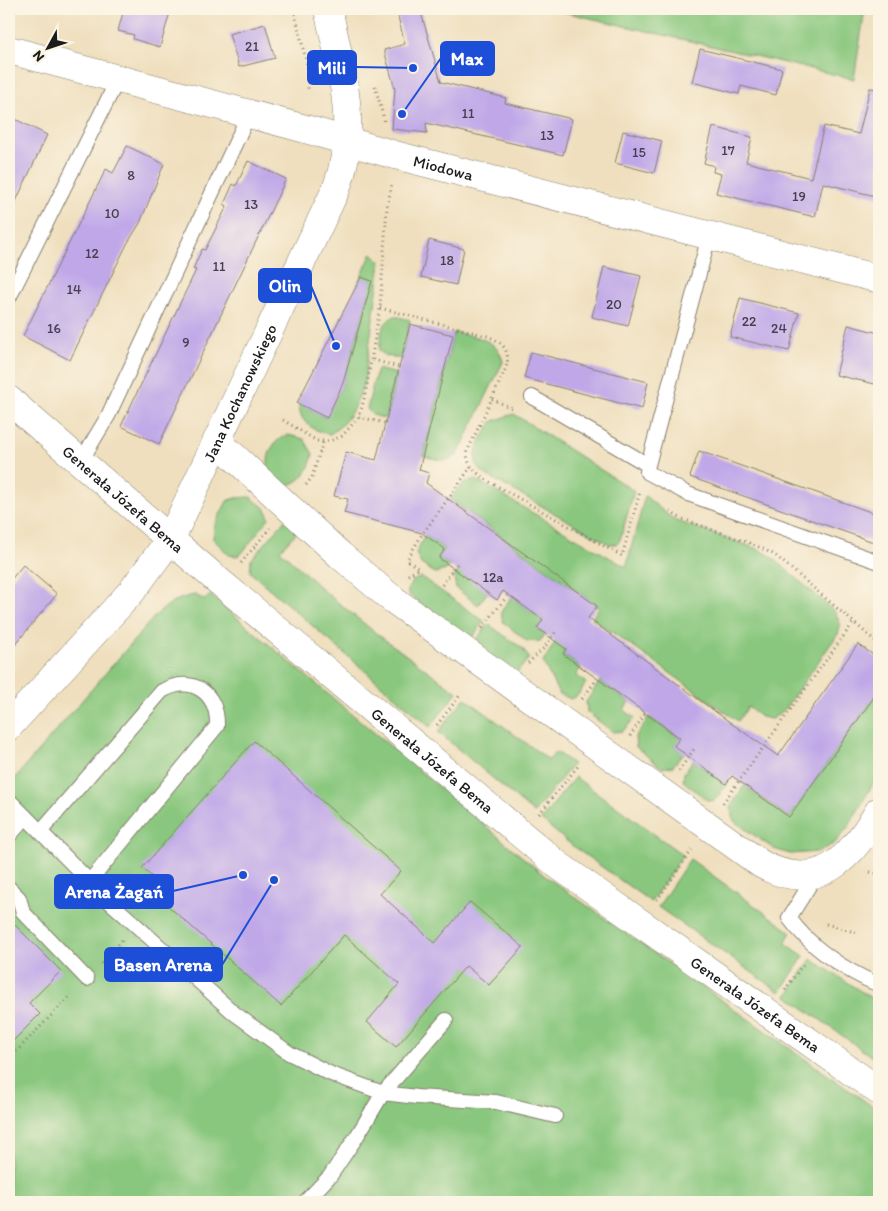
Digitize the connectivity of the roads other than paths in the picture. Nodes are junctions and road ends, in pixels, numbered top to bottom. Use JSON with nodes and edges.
{"nodes":[{"id":1,"x":328,"y":9,"type":"edge"},
{"id":2,"x":9,"y":50,"type":"edge"},
{"id":3,"x":118,"y":79,"type":"junction"},
{"id":4,"x":249,"y":114,"type":"junction"},
{"id":5,"x":347,"y":141,"type":"junction"},
{"id":6,"x":708,"y":236,"type":"junction"},
{"id":7,"x":879,"y":279,"type":"edge"},
{"id":8,"x":9,"y":298,"type":"edge"},
{"id":9,"x":532,"y":397,"type":"dead end"},
{"id":10,"x":9,"y":400,"type":"edge"},
{"id":11,"x":217,"y":441,"type":"junction"},
{"id":12,"x":81,"y":461,"type":"junction"},
{"id":13,"x":647,"y":468,"type":"junction"},
{"id":14,"x":171,"y":538,"type":"junction"},
{"id":15,"x":879,"y":562,"type":"edge"},
{"id":16,"x":9,"y":726,"type":"edge"},
{"id":17,"x":9,"y":800,"type":"edge"},
{"id":18,"x":879,"y":811,"type":"edge"},
{"id":19,"x":26,"y":817,"type":"junction"},
{"id":20,"x":40,"y":832,"type":"junction"},
{"id":21,"x":9,"y":836,"type":"edge"},
{"id":22,"x":817,"y":872,"type":"junction"},
{"id":23,"x":90,"y":881,"type":"junction"},
{"id":24,"x":9,"y":888,"type":"edge"},
{"id":25,"x":87,"y":979,"type":"dead end"},
{"id":26,"x":879,"y":985,"type":"edge"},
{"id":27,"x":446,"y":1020,"type":"dead end"},
{"id":28,"x":879,"y":1091,"type":"edge"},
{"id":29,"x":383,"y":1092,"type":"junction"},
{"id":30,"x":555,"y":1116,"type":"dead end"},
{"id":31,"x":305,"y":1202,"type":"edge"}],
"edges":[{"from":1,"to":5,"type":"street","name":"Jana Kochanowskiego"},
{"from":2,"to":3,"type":"street","name":"Miodowa"},
{"from":3,"to":4,"type":"street","name":"Miodowa"},
{"from":3,"to":8,"type":"lane"},
{"from":4,"to":5,"type":"street","name":"Miodowa"},
{"from":4,"to":12,"type":"lane"},
{"from":5,"to":6,"type":"street","name":"Miodowa"},
{"from":5,"to":11,"type":"street","name":"Jana Kochanowskiego"},
{"from":6,"to":7,"type":"street","name":"Miodowa"},
{"from":6,"to":13,"type":"lane"},
{"from":9,"to":13,"type":"lane"},
{"from":10,"to":12,"type":"street","name":"Generała Józefa Bema"},
{"from":11,"to":14,"type":"street","name":"Jana Kochanowskiego"},
{"from":11,"to":22,"type":"street"},
{"from":12,"to":14,"type":"street","name":"Generała Józefa Bema"},
{"from":13,"to":15,"type":"lane"},
{"from":14,"to":16,"type":"street","name":"Jana Kochanowskiego"},
{"from":14,"to":28,"type":"street","name":"Generała Józefa Bema"},
{"from":17,"to":19,"type":"lane"},
{"from":18,"to":22,"type":"street"},
{"from":19,"to":20,"type":"lane"},
{"from":19,"to":21,"type":"lane"},
{"from":20,"to":23,"type":"lane"},
{"from":20,"to":23,"type":"lane"},
{"from":22,"to":26,"type":"lane"},
{"from":23,"to":29,"type":"lane"},
{"from":24,"to":25,"type":"lane"},
{"from":27,"to":29,"type":"lane"},
{"from":29,"to":30,"type":"lane"},
{"from":29,"to":31,"type":"lane"}]}
